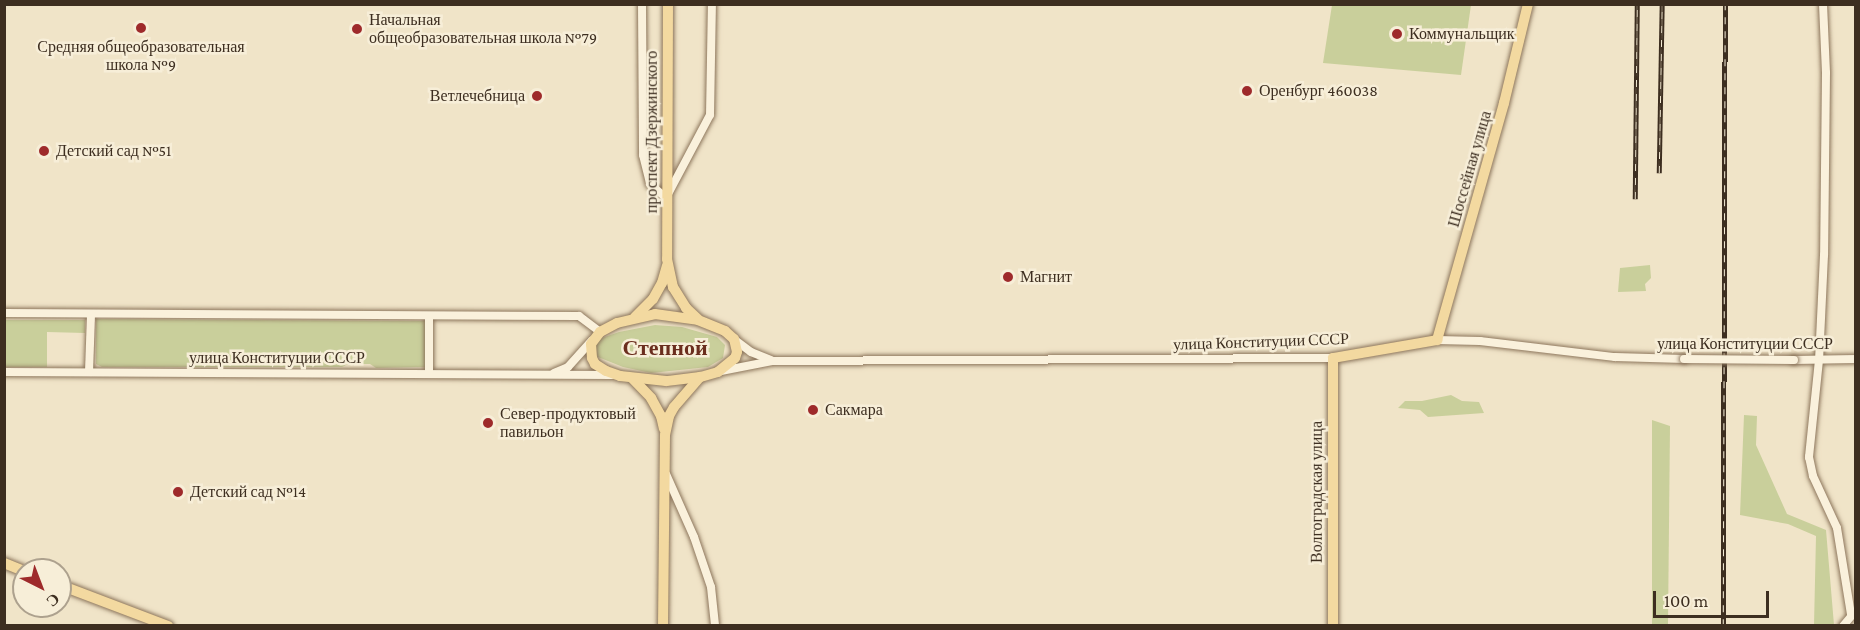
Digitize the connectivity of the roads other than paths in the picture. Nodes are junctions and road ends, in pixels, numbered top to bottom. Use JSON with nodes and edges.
{"nodes":[{"id":1,"x":642,"y":4,"type":"edge"},
{"id":2,"x":668,"y":4,"type":"edge"},
{"id":3,"x":712,"y":4,"type":"edge"},
{"id":4,"x":1528,"y":4,"type":"edge"},
{"id":5,"x":1823,"y":4,"type":"edge"},
{"id":6,"x":666,"y":198,"type":"junction"},
{"id":7,"x":668,"y":259,"type":"junction"},
{"id":8,"x":4,"y":313,"type":"edge"},
{"id":9,"x":91,"y":314,"type":"junction"},
{"id":10,"x":429,"y":316,"type":"junction"},
{"id":11,"x":634,"y":318,"type":"junction"},
{"id":12,"x":698,"y":320,"type":"junction"},
{"id":13,"x":597,"y":335,"type":"junction"},
{"id":14,"x":734,"y":339,"type":"junction"},
{"id":15,"x":1437,"y":340,"type":"junction"},
{"id":16,"x":1333,"y":358,"type":"junction"},
{"id":17,"x":1856,"y":359,"type":"edge"},
{"id":18,"x":1819,"y":360,"type":"junction"},
{"id":19,"x":772,"y":361,"type":"junction"},
{"id":20,"x":4,"y":372,"type":"edge"},
{"id":21,"x":89,"y":372,"type":"junction"},
{"id":22,"x":718,"y":372,"type":"junction"},
{"id":23,"x":429,"y":374,"type":"junction"},
{"id":24,"x":550,"y":374,"type":"junction"},
{"id":25,"x":620,"y":376,"type":"junction"},
{"id":26,"x":700,"y":377,"type":"junction"},
{"id":27,"x":632,"y":378,"type":"junction"},
{"id":28,"x":665,"y":435,"type":"junction"},
{"id":29,"x":664,"y":470,"type":"junction"},
{"id":30,"x":72,"y":590,"type":"edge"},
{"id":31,"x":1853,"y":613,"type":"edge"},
{"id":32,"x":168,"y":626,"type":"edge"},
{"id":33,"x":663,"y":626,"type":"edge"},
{"id":34,"x":715,"y":626,"type":"edge"},
{"id":35,"x":1333,"y":626,"type":"edge"},
{"id":36,"x":1843,"y":626,"type":"edge"}],
"edges":[{"from":1,"to":6,"type":"street"},
{"from":2,"to":6,"type":"main road","name":"проспект Дзержинского"},
{"from":3,"to":6,"type":"street"},
{"from":4,"to":15,"type":"main road","name":"Шоссейная улица"},
{"from":5,"to":18,"type":"street"},
{"from":6,"to":7,"type":"main road","name":"проспект Дзержинского"},
{"from":7,"to":11,"type":"main road","name":"проспект Дзержинского"},
{"from":7,"to":12,"type":"main road","name":"проспект Дзержинского"},
{"from":8,"to":9,"type":"street"},
{"from":9,"to":10,"type":"street"},
{"from":9,"to":21,"type":"street"},
{"from":10,"to":13,"type":"street"},
{"from":10,"to":23,"type":"street"},
{"from":11,"to":12,"type":"main road"},
{"from":11,"to":13,"type":"main road"},
{"from":12,"to":14,"type":"main road"},
{"from":13,"to":24,"type":"street"},
{"from":13,"to":25,"type":"main road"},
{"from":14,"to":19,"type":"street","name":"улица Конституции СССР"},
{"from":14,"to":22,"type":"main road"},
{"from":15,"to":16,"type":"main road","name":"улица Конституции СССР"},
{"from":15,"to":18,"type":"street","name":"улица Конституции СССР","bridge":true},
{"from":16,"to":19,"type":"street","name":"улица Конституции СССР"},
{"from":16,"to":35,"type":"main road","name":"Волгоградская улица"},
{"from":17,"to":18,"type":"street","name":"улица Конституции СССР"},
{"from":18,"to":31,"type":"street"},
{"from":19,"to":22,"type":"street","name":"улица Конституции СССР"},
{"from":20,"to":21,"type":"street","name":"улица Конституции СССР"},
{"from":21,"to":23,"type":"street","name":"улица Конституции СССР"},
{"from":22,"to":26,"type":"main road"},
{"from":23,"to":24,"type":"street","name":"улица Конституции СССР"},
{"from":24,"to":25,"type":"street","name":"улица Конституции СССР"},
{"from":25,"to":27,"type":"main road"},
{"from":26,"to":27,"type":"main road"},
{"from":26,"to":28,"type":"main road"},
{"from":27,"to":28,"type":"main road"},
{"from":28,"to":29,"type":"main road"},
{"from":29,"to":33,"type":"main road"},
{"from":29,"to":34,"type":"street"},
{"from":30,"to":32,"type":"main road"},
{"from":31,"to":36,"type":"street"}]}
